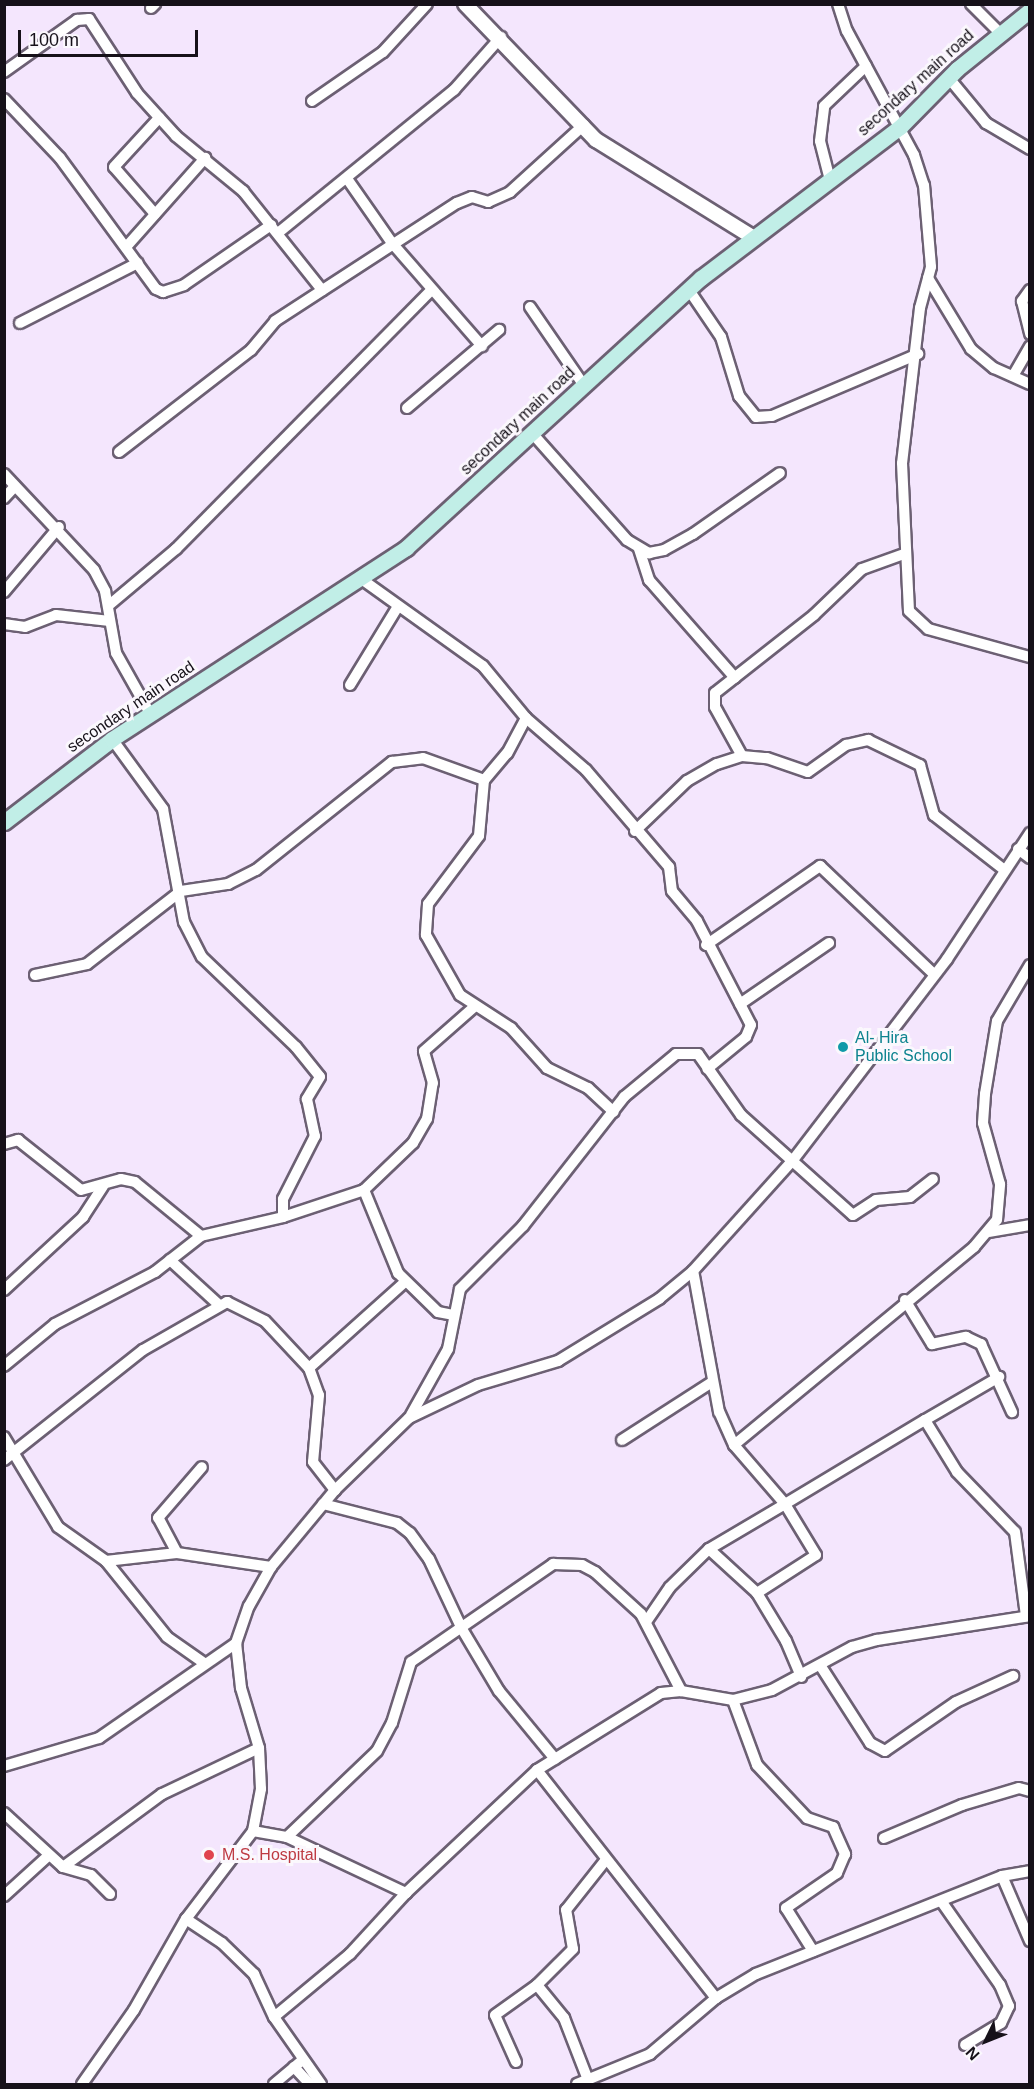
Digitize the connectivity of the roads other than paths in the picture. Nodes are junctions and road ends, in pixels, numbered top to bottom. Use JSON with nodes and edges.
{"nodes":[{"id":1,"x":428,"y":4,"type":"edge"},
{"id":2,"x":465,"y":4,"type":"edge"},
{"id":3,"x":838,"y":4,"type":"edge"},
{"id":4,"x":970,"y":4,"type":"edge"},
{"id":5,"x":1029,"y":10,"type":"edge"},
{"id":6,"x":1000,"y":33,"type":"junction"},
{"id":7,"x":501,"y":37,"type":"junction"},
{"id":8,"x":866,"y":66,"type":"junction"},
{"id":9,"x":4,"y":72,"type":"edge"},
{"id":10,"x":948,"y":77,"type":"junction"},
{"id":11,"x":4,"y":99,"type":"edge"},
{"id":12,"x":312,"y":101,"type":"dead end"},
{"id":13,"x":159,"y":118,"type":"junction"},
{"id":14,"x":584,"y":126,"type":"junction"},
{"id":15,"x":900,"y":126,"type":"junction"},
{"id":16,"x":1029,"y":149,"type":"edge"},
{"id":17,"x":205,"y":158,"type":"junction"},
{"id":18,"x":348,"y":180,"type":"junction"},
{"id":19,"x":830,"y":180,"type":"junction"},
{"id":20,"x":156,"y":214,"type":"junction"},
{"id":21,"x":274,"y":229,"type":"junction"},
{"id":22,"x":754,"y":238,"type":"junction"},
{"id":23,"x":392,"y":243,"type":"junction"},
{"id":24,"x":127,"y":246,"type":"junction"},
{"id":25,"x":138,"y":263,"type":"junction"},
{"id":26,"x":928,"y":278,"type":"junction"},
{"id":27,"x":322,"y":290,"type":"junction"},
{"id":28,"x":431,"y":290,"type":"junction"},
{"id":29,"x":689,"y":290,"type":"junction"},
{"id":30,"x":1029,"y":290,"type":"edge"},
{"id":31,"x":530,"y":307,"type":"dead end"},
{"id":32,"x":20,"y":323,"type":"dead end"},
{"id":33,"x":499,"y":330,"type":"dead end"},
{"id":34,"x":1029,"y":334,"type":"edge"},
{"id":35,"x":482,"y":346,"type":"junction"},
{"id":36,"x":1029,"y":346,"type":"edge"},
{"id":37,"x":918,"y":354,"type":"junction"},
{"id":38,"x":1013,"y":376,"type":"junction"},
{"id":39,"x":583,"y":384,"type":"junction"},
{"id":40,"x":1029,"y":384,"type":"edge"},
{"id":41,"x":407,"y":408,"type":"dead end"},
{"id":42,"x":532,"y":433,"type":"junction"},
{"id":43,"x":119,"y":452,"type":"dead end"},
{"id":44,"x":780,"y":473,"type":"dead end"},
{"id":45,"x":4,"y":474,"type":"edge"},
{"id":46,"x":15,"y":486,"type":"junction"},
{"id":47,"x":4,"y":498,"type":"edge"},
{"id":48,"x":59,"y":527,"type":"junction"},
{"id":49,"x":639,"y":549,"type":"junction"},
{"id":50,"x":904,"y":554,"type":"junction"},
{"id":51,"x":360,"y":579,"type":"junction"},
{"id":52,"x":4,"y":592,"type":"edge"},
{"id":53,"x":108,"y":606,"type":"junction"},
{"id":54,"x":397,"y":608,"type":"junction"},
{"id":55,"x":110,"y":621,"type":"junction"},
{"id":56,"x":4,"y":624,"type":"edge"},
{"id":57,"x":1029,"y":657,"type":"edge"},
{"id":58,"x":735,"y":678,"type":"junction"},
{"id":59,"x":350,"y":685,"type":"dead end"},
{"id":60,"x":151,"y":715,"type":"junction"},
{"id":61,"x":526,"y":718,"type":"junction"},
{"id":62,"x":112,"y":739,"type":"junction"},
{"id":63,"x":742,"y":756,"type":"junction"},
{"id":64,"x":484,"y":780,"type":"junction"},
{"id":65,"x":4,"y":822,"type":"edge"},
{"id":66,"x":635,"y":831,"type":"junction"},
{"id":67,"x":1029,"y":833,"type":"edge"},
{"id":68,"x":1018,"y":849,"type":"junction"},
{"id":69,"x":1029,"y":858,"type":"edge"},
{"id":70,"x":1003,"y":869,"type":"junction"},
{"id":71,"x":181,"y":891,"type":"junction"},
{"id":72,"x":829,"y":943,"type":"dead end"},
{"id":73,"x":706,"y":945,"type":"junction"},
{"id":74,"x":1029,"y":964,"type":"edge"},
{"id":75,"x":934,"y":974,"type":"junction"},
{"id":76,"x":35,"y":975,"type":"dead end"},
{"id":77,"x":740,"y":1004,"type":"junction"},
{"id":78,"x":474,"y":1007,"type":"junction"},
{"id":79,"x":707,"y":1069,"type":"junction"},
{"id":80,"x":614,"y":1112,"type":"junction"},
{"id":81,"x":4,"y":1144,"type":"edge"},
{"id":82,"x":793,"y":1160,"type":"junction"},
{"id":83,"x":933,"y":1179,"type":"dead end"},
{"id":84,"x":103,"y":1186,"type":"junction"},
{"id":85,"x":364,"y":1190,"type":"junction"},
{"id":86,"x":282,"y":1217,"type":"junction"},
{"id":87,"x":1029,"y":1225,"type":"edge"},
{"id":88,"x":989,"y":1232,"type":"junction"},
{"id":89,"x":201,"y":1236,"type":"junction"},
{"id":90,"x":170,"y":1260,"type":"junction"},
{"id":91,"x":693,"y":1271,"type":"junction"},
{"id":92,"x":405,"y":1282,"type":"junction"},
{"id":93,"x":4,"y":1290,"type":"edge"},
{"id":94,"x":905,"y":1299,"type":"junction"},
{"id":95,"x":218,"y":1304,"type":"junction"},
{"id":96,"x":453,"y":1315,"type":"junction"},
{"id":97,"x":4,"y":1366,"type":"edge"},
{"id":98,"x":309,"y":1368,"type":"junction"},
{"id":99,"x":999,"y":1377,"type":"junction"},
{"id":100,"x":712,"y":1382,"type":"junction"},
{"id":101,"x":1012,"y":1412,"type":"dead end"},
{"id":102,"x":409,"y":1418,"type":"junction"},
{"id":103,"x":925,"y":1420,"type":"junction"},
{"id":104,"x":4,"y":1437,"type":"edge"},
{"id":105,"x":622,"y":1440,"type":"dead end"},
{"id":106,"x":734,"y":1445,"type":"junction"},
{"id":107,"x":14,"y":1452,"type":"junction"},
{"id":108,"x":4,"y":1460,"type":"edge"},
{"id":109,"x":202,"y":1467,"type":"dead end"},
{"id":110,"x":335,"y":1490,"type":"junction"},
{"id":111,"x":323,"y":1504,"type":"junction"},
{"id":112,"x":785,"y":1504,"type":"junction"},
{"id":113,"x":709,"y":1548,"type":"junction"},
{"id":114,"x":177,"y":1553,"type":"junction"},
{"id":115,"x":106,"y":1561,"type":"junction"},
{"id":116,"x":271,"y":1567,"type":"junction"},
{"id":117,"x":757,"y":1593,"type":"junction"},
{"id":118,"x":1028,"y":1616,"type":"edge"},
{"id":119,"x":646,"y":1622,"type":"junction"},
{"id":120,"x":462,"y":1629,"type":"junction"},
{"id":121,"x":236,"y":1643,"type":"junction"},
{"id":122,"x":204,"y":1664,"type":"junction"},
{"id":123,"x":820,"y":1665,"type":"junction"},
{"id":124,"x":1013,"y":1676,"type":"dead end"},
{"id":125,"x":801,"y":1677,"type":"junction"},
{"id":126,"x":681,"y":1691,"type":"junction"},
{"id":127,"x":733,"y":1700,"type":"junction"},
{"id":128,"x":259,"y":1748,"type":"junction"},
{"id":129,"x":555,"y":1759,"type":"junction"},
{"id":130,"x":4,"y":1766,"type":"edge"},
{"id":131,"x":537,"y":1770,"type":"junction"},
{"id":132,"x":1029,"y":1791,"type":"edge"},
{"id":133,"x":4,"y":1813,"type":"edge"},
{"id":134,"x":253,"y":1831,"type":"junction"},
{"id":135,"x":287,"y":1838,"type":"junction"},
{"id":136,"x":884,"y":1838,"type":"dead end"},
{"id":137,"x":49,"y":1855,"type":"junction"},
{"id":138,"x":605,"y":1861,"type":"junction"},
{"id":139,"x":63,"y":1867,"type":"junction"},
{"id":140,"x":1029,"y":1872,"type":"edge"},
{"id":141,"x":1002,"y":1876,"type":"junction"},
{"id":142,"x":406,"y":1893,"type":"junction"},
{"id":143,"x":110,"y":1894,"type":"dead end"},
{"id":144,"x":4,"y":1896,"type":"edge"},
{"id":145,"x":941,"y":1901,"type":"junction"},
{"id":146,"x":186,"y":1919,"type":"junction"},
{"id":147,"x":1029,"y":1941,"type":"edge"},
{"id":148,"x":813,"y":1951,"type":"junction"},
{"id":149,"x":537,"y":1985,"type":"junction"},
{"id":150,"x":716,"y":1998,"type":"junction"},
{"id":151,"x":274,"y":2017,"type":"junction"},
{"id":152,"x":965,"y":2045,"type":"dead end"},
{"id":153,"x":516,"y":2062,"type":"dead end"},
{"id":154,"x":298,"y":2064,"type":"junction"},
{"id":155,"x":588,"y":2080,"type":"junction"},
{"id":156,"x":82,"y":2085,"type":"edge"},
{"id":157,"x":274,"y":2085,"type":"edge"},
{"id":158,"x":310,"y":2085,"type":"edge"},
{"id":159,"x":321,"y":2085,"type":"edge"},
{"id":160,"x":577,"y":2085,"type":"edge"}],
"edges":[{"from":1,"to":12,"type":"street"},
{"from":2,"to":7,"type":"street"},
{"from":3,"to":8,"type":"street"},
{"from":4,"to":6,"type":"street"},
{"from":5,"to":6,"type":"main road","name":"secondary main road"},
{"from":6,"to":10,"type":"main road","name":"secondary main road"},
{"from":7,"to":14,"type":"street"},
{"from":7,"to":18,"type":"street"},
{"from":8,"to":15,"type":"street"},
{"from":8,"to":19,"type":"street"},
{"from":9,"to":13,"type":"street"},
{"from":10,"to":15,"type":"main road","name":"secondary main road"},
{"from":10,"to":16,"type":"street"},
{"from":11,"to":24,"type":"street"},
{"from":13,"to":17,"type":"street"},
{"from":13,"to":20,"type":"street"},
{"from":14,"to":22,"type":"street"},
{"from":14,"to":23,"type":"street"},
{"from":15,"to":19,"type":"main road","name":"secondary main road"},
{"from":15,"to":26,"type":"street"},
{"from":17,"to":20,"type":"street"},
{"from":17,"to":21,"type":"street"},
{"from":18,"to":21,"type":"street"},
{"from":18,"to":23,"type":"street"},
{"from":19,"to":22,"type":"main road","name":"secondary main road"},
{"from":20,"to":24,"type":"street"},
{"from":21,"to":25,"type":"street"},
{"from":21,"to":27,"type":"street"},
{"from":22,"to":29,"type":"main road","name":"secondary main road"},
{"from":23,"to":27,"type":"street"},
{"from":23,"to":28,"type":"street"},
{"from":24,"to":25,"type":"street"},
{"from":25,"to":32,"type":"street"},
{"from":26,"to":37,"type":"street"},
{"from":26,"to":38,"type":"street"},
{"from":27,"to":43,"type":"street"},
{"from":28,"to":35,"type":"street"},
{"from":28,"to":53,"type":"street"},
{"from":29,"to":37,"type":"street"},
{"from":29,"to":39,"type":"main road","name":"secondary main road"},
{"from":30,"to":34,"type":"street"},
{"from":31,"to":39,"type":"street"},
{"from":33,"to":35,"type":"street"},
{"from":35,"to":41,"type":"street"},
{"from":36,"to":38,"type":"street"},
{"from":37,"to":50,"type":"street"},
{"from":38,"to":40,"type":"street"},
{"from":39,"to":42,"type":"main road","name":"secondary main road"},
{"from":42,"to":49,"type":"street"},
{"from":42,"to":51,"type":"main road","name":"secondary main road"},
{"from":44,"to":49,"type":"street"},
{"from":45,"to":46,"type":"street"},
{"from":46,"to":47,"type":"street"},
{"from":46,"to":48,"type":"street"},
{"from":48,"to":52,"type":"street"},
{"from":48,"to":53,"type":"street"},
{"from":49,"to":58,"type":"street"},
{"from":50,"to":57,"type":"street"},
{"from":50,"to":58,"type":"street"},
{"from":51,"to":54,"type":"street"},
{"from":51,"to":60,"type":"main road","name":"secondary main road"},
{"from":53,"to":55,"type":"street"},
{"from":54,"to":59,"type":"street"},
{"from":54,"to":61,"type":"street"},
{"from":55,"to":56,"type":"street"},
{"from":55,"to":60,"type":"street"},
{"from":58,"to":63,"type":"street"},
{"from":60,"to":62,"type":"main road","name":"secondary main road"},
{"from":61,"to":64,"type":"street"},
{"from":61,"to":66,"type":"street"},
{"from":62,"to":65,"type":"main road","name":"secondary main road"},
{"from":62,"to":71,"type":"street"},
{"from":63,"to":66,"type":"street"},
{"from":63,"to":70,"type":"street"},
{"from":64,"to":71,"type":"street"},
{"from":64,"to":78,"type":"street"},
{"from":66,"to":73,"type":"street"},
{"from":67,"to":68,"type":"street"},
{"from":68,"to":69,"type":"street"},
{"from":68,"to":70,"type":"street"},
{"from":70,"to":75,"type":"street"},
{"from":71,"to":76,"type":"street"},
{"from":71,"to":86,"type":"street"},
{"from":72,"to":77,"type":"street"},
{"from":73,"to":75,"type":"street"},
{"from":73,"to":77,"type":"street"},
{"from":74,"to":88,"type":"street"},
{"from":75,"to":82,"type":"street"},
{"from":77,"to":79,"type":"street"},
{"from":78,"to":80,"type":"street"},
{"from":78,"to":85,"type":"street"},
{"from":79,"to":80,"type":"street"},
{"from":79,"to":82,"type":"street"},
{"from":80,"to":96,"type":"street"},
{"from":81,"to":84,"type":"street"},
{"from":82,"to":83,"type":"street"},
{"from":82,"to":91,"type":"street"},
{"from":84,"to":89,"type":"street"},
{"from":84,"to":93,"type":"street"},
{"from":85,"to":86,"type":"street"},
{"from":85,"to":92,"type":"street"},
{"from":86,"to":89,"type":"street"},
{"from":87,"to":88,"type":"street"},
{"from":88,"to":94,"type":"street"},
{"from":89,"to":90,"type":"street"},
{"from":90,"to":95,"type":"street"},
{"from":90,"to":97,"type":"street"},
{"from":91,"to":100,"type":"street"},
{"from":91,"to":102,"type":"street"},
{"from":92,"to":96,"type":"street"},
{"from":92,"to":98,"type":"street"},
{"from":94,"to":99,"type":"street"},
{"from":94,"to":106,"type":"street"},
{"from":95,"to":98,"type":"street"},
{"from":95,"to":107,"type":"street"},
{"from":96,"to":102,"type":"street"},
{"from":98,"to":110,"type":"street"},
{"from":99,"to":101,"type":"street"},
{"from":99,"to":103,"type":"street"},
{"from":100,"to":105,"type":"street"},
{"from":100,"to":106,"type":"street"},
{"from":102,"to":110,"type":"street"},
{"from":103,"to":112,"type":"street"},
{"from":103,"to":118,"type":"street"},
{"from":104,"to":107,"type":"street"},
{"from":106,"to":112,"type":"street"},
{"from":107,"to":108,"type":"street"},
{"from":107,"to":115,"type":"street"},
{"from":109,"to":114,"type":"street"},
{"from":110,"to":111,"type":"street"},
{"from":111,"to":116,"type":"street"},
{"from":111,"to":120,"type":"street"},
{"from":112,"to":113,"type":"street"},
{"from":112,"to":117,"type":"street"},
{"from":113,"to":117,"type":"street"},
{"from":113,"to":119,"type":"street"},
{"from":114,"to":115,"type":"street"},
{"from":114,"to":116,"type":"street"},
{"from":115,"to":122,"type":"street"},
{"from":116,"to":121,"type":"street"},
{"from":117,"to":125,"type":"street"},
{"from":118,"to":123,"type":"street"},
{"from":119,"to":120,"type":"street"},
{"from":119,"to":126,"type":"street"},
{"from":120,"to":129,"type":"street"},
{"from":120,"to":135,"type":"street"},
{"from":121,"to":122,"type":"street"},
{"from":121,"to":128,"type":"street"},
{"from":122,"to":130,"type":"street"},
{"from":123,"to":124,"type":"street"},
{"from":123,"to":125,"type":"street"},
{"from":125,"to":127,"type":"street"},
{"from":126,"to":127,"type":"street"},
{"from":126,"to":129,"type":"street"},
{"from":127,"to":148,"type":"street"},
{"from":128,"to":134,"type":"street"},
{"from":128,"to":139,"type":"street"},
{"from":129,"to":131,"type":"street"},
{"from":131,"to":138,"type":"street"},
{"from":131,"to":142,"type":"street"},
{"from":132,"to":136,"type":"street"},
{"from":133,"to":137,"type":"street"},
{"from":134,"to":135,"type":"street"},
{"from":134,"to":146,"type":"street"},
{"from":135,"to":142,"type":"street"},
{"from":137,"to":139,"type":"street"},
{"from":137,"to":144,"type":"street"},
{"from":138,"to":149,"type":"street"},
{"from":138,"to":150,"type":"street"},
{"from":139,"to":143,"type":"street"},
{"from":140,"to":141,"type":"street"},
{"from":141,"to":145,"type":"street"},
{"from":141,"to":147,"type":"street"},
{"from":142,"to":151,"type":"street"},
{"from":145,"to":148,"type":"street"},
{"from":145,"to":152,"type":"street"},
{"from":146,"to":151,"type":"street"},
{"from":146,"to":156,"type":"street"},
{"from":148,"to":150,"type":"street"},
{"from":149,"to":153,"type":"street"},
{"from":149,"to":155,"type":"street"},
{"from":150,"to":155,"type":"street"},
{"from":151,"to":154,"type":"street"},
{"from":154,"to":157,"type":"street"},
{"from":154,"to":158,"type":"street"},
{"from":154,"to":159,"type":"street"},
{"from":155,"to":160,"type":"street"}]}
